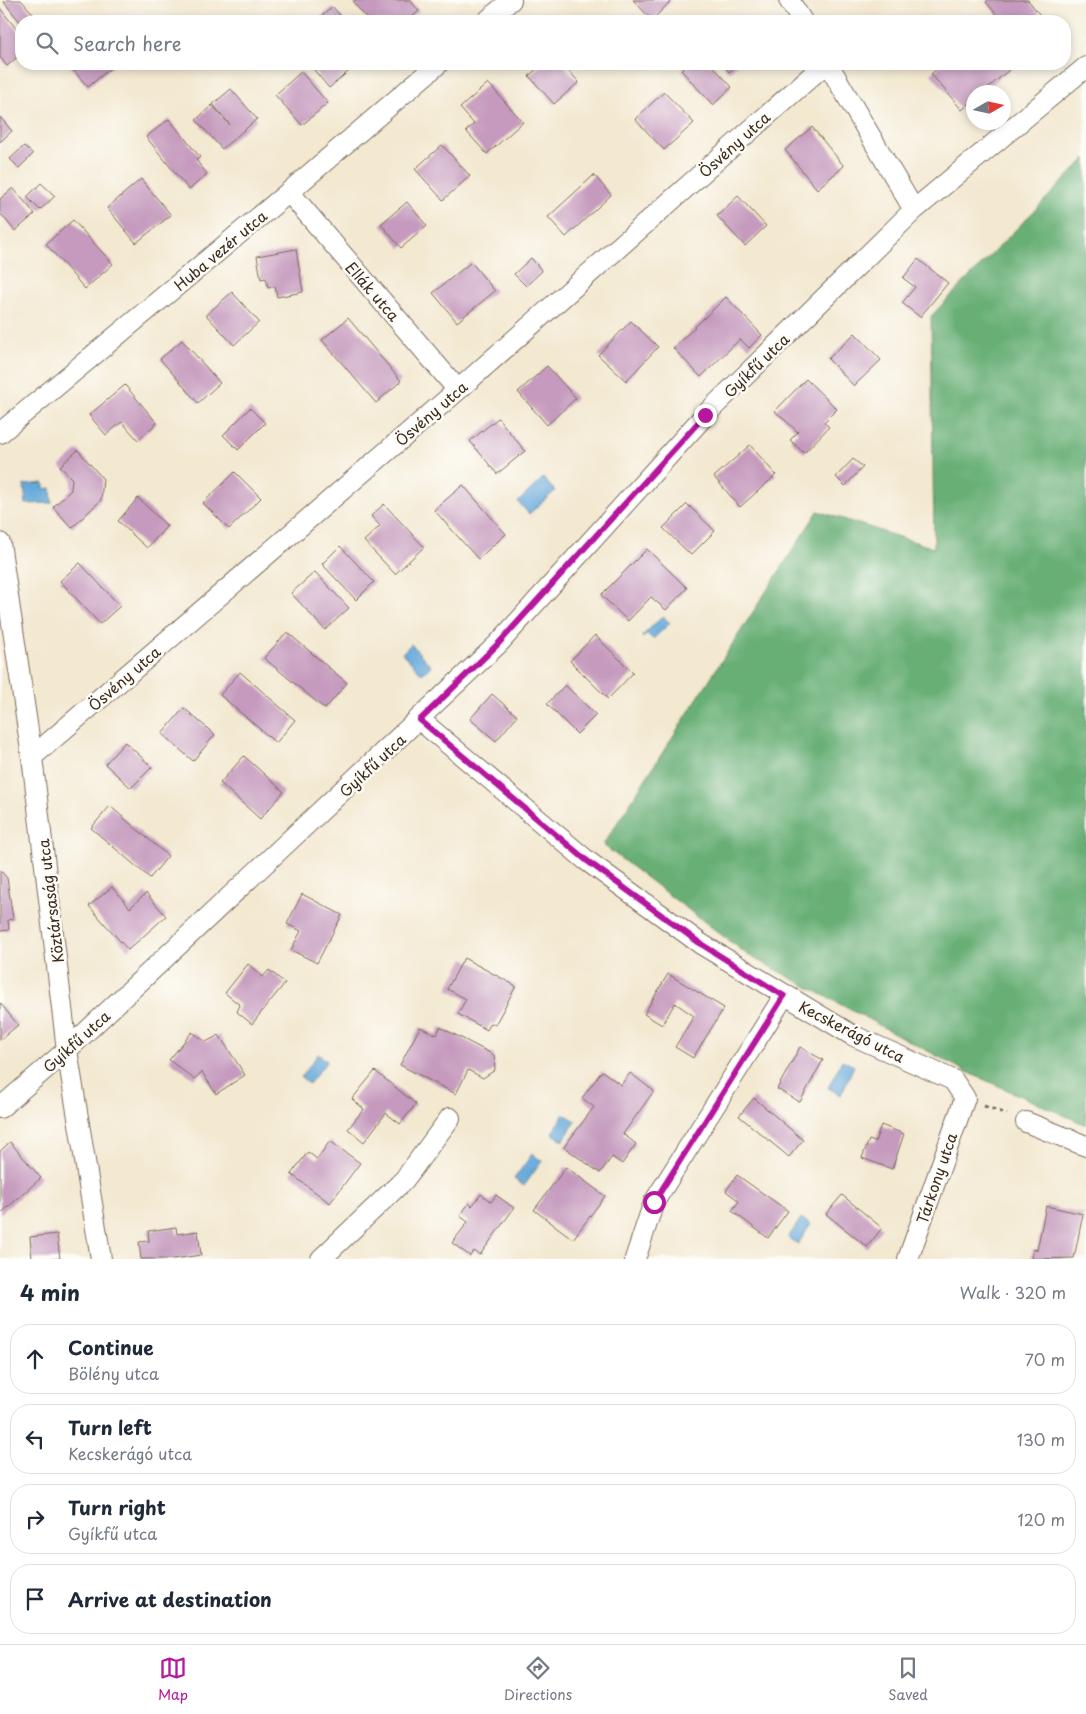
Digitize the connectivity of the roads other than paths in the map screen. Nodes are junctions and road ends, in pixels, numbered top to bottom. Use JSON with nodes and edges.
{"nodes":[{"id":1,"x":511,"y":0,"type":"edge"},
{"id":2,"x":789,"y":0,"type":"edge"},
{"id":3,"x":494,"y":15,"type":"edge"},
{"id":4,"x":798,"y":15,"type":"edge"},
{"id":5,"x":1086,"y":67,"type":"edge"},
{"id":6,"x":431,"y":70,"type":"edge"},
{"id":7,"x":819,"y":70,"type":"edge"},
{"id":8,"x":830,"y":70,"type":"edge"},
{"id":9,"x":289,"y":192,"type":"junction"},
{"id":10,"x":914,"y":210,"type":"junction"},
{"id":11,"x":458,"y":390,"type":"junction"},
{"id":12,"x":0,"y":433,"type":"edge"},
{"id":13,"x":0,"y":543,"type":"edge"},
{"id":14,"x":3,"y":594,"type":"edge"},
{"id":15,"x":420,"y":720,"type":"junction"},
{"id":16,"x":32,"y":757,"type":"junction"},
{"id":17,"x":784,"y":996,"type":"junction"},
{"id":18,"x":67,"y":1050,"type":"junction"},
{"id":19,"x":965,"y":1098,"type":"joint"},
{"id":20,"x":0,"y":1108,"type":"edge"},
{"id":21,"x":450,"y":1118,"type":"dead end"},
{"id":22,"x":1026,"y":1122,"type":"road end"},
{"id":23,"x":1086,"y":1146,"type":"edge"},
{"id":24,"x":101,"y":1259,"type":"edge"},
{"id":25,"x":321,"y":1259,"type":"edge"},
{"id":26,"x":636,"y":1259,"type":"edge"},
{"id":27,"x":908,"y":1259,"type":"edge"}],
"edges":[{"from":1,"to":3,"type":"street"},
{"from":2,"to":4,"type":"street"},
{"from":5,"to":10,"type":"street","name":"Gyíkfű utca"},
{"from":6,"to":9,"type":"street","name":"Huba vezér utca"},
{"from":7,"to":11,"type":"street","name":"Ösvény utca"},
{"from":8,"to":10,"type":"street"},
{"from":9,"to":11,"type":"street","name":"Ellák utca"},
{"from":9,"to":12,"type":"street","name":"Huba vezér utca"},
{"from":10,"to":15,"type":"street","name":"Gyíkfű utca"},
{"from":11,"to":16,"type":"street","name":"Ösvény utca"},
{"from":13,"to":14,"type":"street","name":"Köztársaság utca"},
{"from":14,"to":16,"type":"street","name":"Köztársaság utca"},
{"from":15,"to":17,"type":"street","name":"Kecskerágó utca"},
{"from":15,"to":18,"type":"street","name":"Gyíkfű utca"},
{"from":16,"to":18,"type":"street","name":"Köztársaság utca"},
{"from":17,"to":19,"type":"street","name":"Kecskerágó utca"},
{"from":17,"to":26,"type":"street"},
{"from":18,"to":20,"type":"street","name":"Gyíkfű utca"},
{"from":18,"to":24,"type":"street","name":"Köztársaság utca"},
{"from":19,"to":27,"type":"street","name":"Tárkony utca"},
{"from":21,"to":25,"type":"street"},
{"from":22,"to":23,"type":"street"}]}
